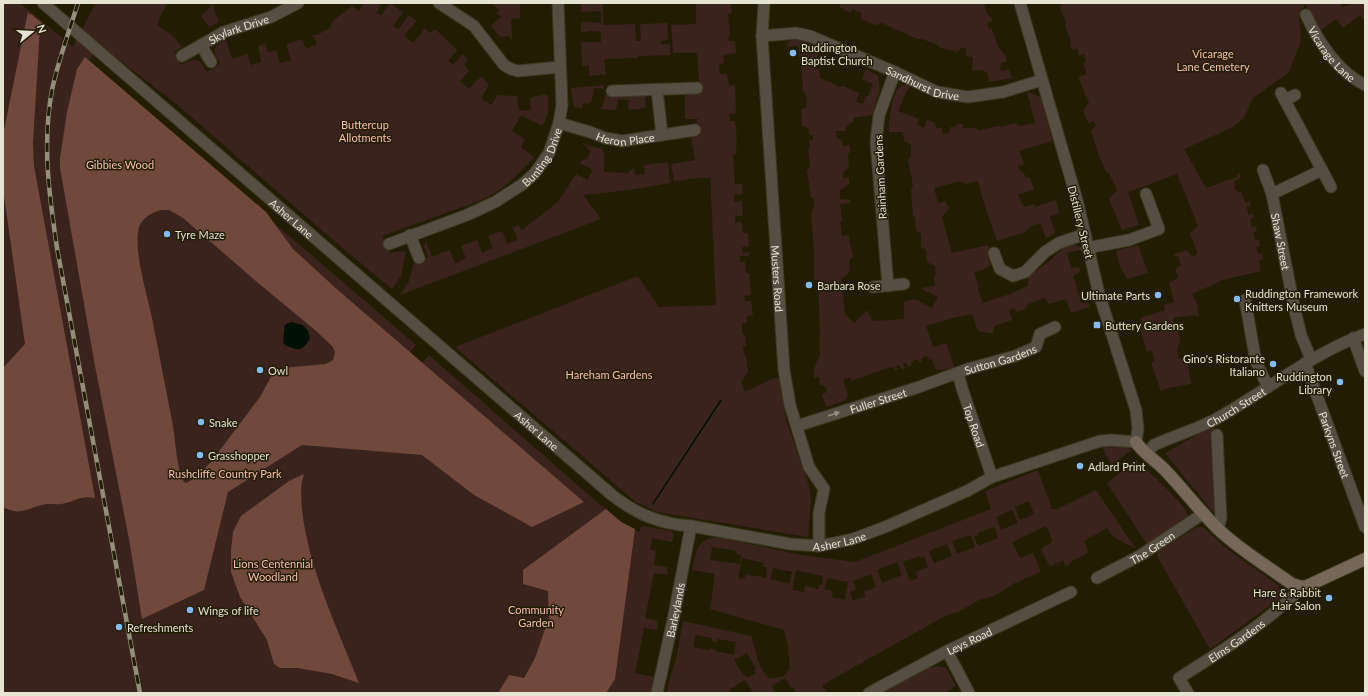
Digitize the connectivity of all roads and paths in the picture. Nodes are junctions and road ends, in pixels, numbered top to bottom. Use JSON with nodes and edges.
{"nodes":[{"id":1,"x":43,"y":3,"type":"edge"},
{"id":2,"x":298,"y":3,"type":"edge"},
{"id":3,"x":439,"y":3,"type":"edge"},
{"id":4,"x":558,"y":3,"type":"edge"},
{"id":5,"x":764,"y":3,"type":"edge"},
{"id":6,"x":1020,"y":3,"type":"edge"},
{"id":7,"x":1306,"y":15,"type":"dead end"},
{"id":8,"x":762,"y":36,"type":"junction"},
{"id":9,"x":201,"y":45,"type":"junction"},
{"id":10,"x":182,"y":56,"type":"dead end"},
{"id":11,"x":211,"y":62,"type":"dead end"},
{"id":12,"x":560,"y":67,"type":"junction"},
{"id":13,"x":895,"y":72,"type":"junction"},
{"id":14,"x":1042,"y":80,"type":"junction"},
{"id":15,"x":1365,"y":85,"type":"edge"},
{"id":16,"x":697,"y":88,"type":"dead end"},
{"id":17,"x":657,"y":90,"type":"junction"},
{"id":18,"x":612,"y":91,"type":"dead end"},
{"id":19,"x":1295,"y":95,"type":"dead end"},
{"id":20,"x":559,"y":123,"type":"junction"},
{"id":21,"x":695,"y":130,"type":"dead end"},
{"id":22,"x":662,"y":135,"type":"junction"},
{"id":23,"x":1263,"y":170,"type":"dead end"},
{"id":24,"x":1322,"y":170,"type":"junction"},
{"id":25,"x":1331,"y":187,"type":"dead end"},
{"id":26,"x":1146,"y":194,"type":"dead end"},
{"id":27,"x":1272,"y":194,"type":"junction"},
{"id":28,"x":1085,"y":234,"type":"junction"},
{"id":29,"x":410,"y":236,"type":"junction"},
{"id":30,"x":389,"y":244,"type":"dead end"},
{"id":31,"x":1087,"y":248,"type":"junction"},
{"id":32,"x":994,"y":253,"type":"dead end"},
{"id":33,"x":419,"y":258,"type":"dead end"},
{"id":34,"x":904,"y":284,"type":"dead end"},
{"id":35,"x":888,"y":286,"type":"junction"},
{"id":36,"x":873,"y":287,"type":"dead end"},
{"id":37,"x":1245,"y":300,"type":"dead end"},
{"id":38,"x":1055,"y":327,"type":"dead end"},
{"id":39,"x":1365,"y":334,"type":"edge"},
{"id":40,"x":1353,"y":338,"type":"junction"},
{"id":41,"x":1308,"y":361,"type":"junction"},
{"id":42,"x":1365,"y":371,"type":"edge"},
{"id":43,"x":958,"y":373,"type":"junction"},
{"id":44,"x":1268,"y":387,"type":"junction"},
{"id":45,"x":797,"y":426,"type":"junction"},
{"id":46,"x":1217,"y":434,"type":"dead end"},
{"id":47,"x":1136,"y":442,"type":"junction"},
{"id":48,"x":1147,"y":453,"type":"junction"},
{"id":49,"x":992,"y":477,"type":"junction"},
{"id":50,"x":1204,"y":514,"type":"junction"},
{"id":51,"x":691,"y":526,"type":"junction"},
{"id":52,"x":1365,"y":527,"type":"edge"},
{"id":53,"x":1218,"y":529,"type":"junction"},
{"id":54,"x":819,"y":546,"type":"junction"},
{"id":55,"x":1365,"y":559,"type":"edge"},
{"id":56,"x":1097,"y":578,"type":"dead end"},
{"id":57,"x":1302,"y":587,"type":"junction"},
{"id":58,"x":1071,"y":592,"type":"dead end"},
{"id":59,"x":947,"y":651,"type":"junction"},
{"id":60,"x":657,"y":693,"type":"edge"},
{"id":61,"x":869,"y":693,"type":"edge"},
{"id":62,"x":969,"y":693,"type":"edge"},
{"id":63,"x":1188,"y":693,"type":"edge"}],
"edges":[{"from":1,"to":51,"type":"street","name":"Asher Lane"},
{"from":2,"to":9,"type":"street","name":"Skylark Drive"},
{"from":3,"to":12,"type":"street"},
{"from":4,"to":12,"type":"street","name":"Bunting Drive"},
{"from":5,"to":8,"type":"street","name":"Musters Road"},
{"from":6,"to":14,"type":"street","name":"Distillery Street"},
{"from":7,"to":15,"type":"street","name":"Vicarage Lane"},
{"from":8,"to":13,"type":"street","name":"Sandhurst Drive"},
{"from":8,"to":45,"type":"street","name":"Musters Road"},
{"from":9,"to":10,"type":"street","name":"Skylark Drive"},
{"from":9,"to":11,"type":"street","name":"Skylark Drive"},
{"from":12,"to":20,"type":"street","name":"Bunting Drive"},
{"from":13,"to":14,"type":"street","name":"Sandhurst Drive"},
{"from":13,"to":35,"type":"street","name":"Rainham Gardens"},
{"from":14,"to":28,"type":"street","name":"Distillery Street"},
{"from":16,"to":17,"type":"street"},
{"from":17,"to":18,"type":"street"},
{"from":17,"to":22,"type":"street"},
{"from":19,"to":24,"type":"street"},
{"from":20,"to":22,"type":"street","name":"Heron Place"},
{"from":20,"to":29,"type":"street","name":"Bunting Drive"},
{"from":21,"to":22,"type":"street","name":"Heron Place"},
{"from":23,"to":27,"type":"street","name":"Shaw Street"},
{"from":24,"to":25,"type":"street"},
{"from":24,"to":27,"type":"street"},
{"from":26,"to":31,"type":"street"},
{"from":27,"to":41,"type":"street","name":"Shaw Street"},
{"from":28,"to":31,"type":"street","name":"Distillery Street"},
{"from":28,"to":32,"type":"street"},
{"from":29,"to":30,"type":"street","name":"Bunting Drive"},
{"from":29,"to":33,"type":"street"},
{"from":31,"to":47,"type":"street","name":"Distillery Street"},
{"from":34,"to":35,"type":"street"},
{"from":35,"to":36,"type":"street"},
{"from":37,"to":44,"type":"street"},
{"from":38,"to":43,"type":"street","name":"Sutton Gardens"},
{"from":39,"to":40,"type":"street","name":"Church Street"},
{"from":40,"to":41,"type":"street","name":"Church Street"},
{"from":40,"to":42,"type":"street"},
{"from":41,"to":44,"type":"street","name":"Church Street"},
{"from":41,"to":52,"type":"street","name":"Parkyns Street"},
{"from":45,"to":43,"type":"street","name":"Fuller Street","one_way":true},
{"from":43,"to":49,"type":"street","name":"Top Road"},
{"from":44,"to":48,"type":"street","name":"Church Street"},
{"from":45,"to":54,"type":"street","name":"Musters Road"},
{"from":46,"to":53,"type":"street"},
{"from":47,"to":48,"type":"street"},
{"from":47,"to":49,"type":"street","name":"Asher Lane"},
{"from":48,"to":50,"type":"street"},
{"from":49,"to":54,"type":"street","name":"Asher Lane"},
{"from":50,"to":53,"type":"street"},
{"from":50,"to":56,"type":"street","name":"The Green"},
{"from":51,"to":54,"type":"street","name":"Asher Lane"},
{"from":51,"to":60,"type":"street","name":"Barleylands"},
{"from":53,"to":57,"type":"street"},
{"from":55,"to":57,"type":"street"},
{"from":57,"to":63,"type":"street","name":"Elms Gardens"},
{"from":58,"to":59,"type":"street","name":"Leys Road"},
{"from":59,"to":61,"type":"street","name":"Leys Road"},
{"from":59,"to":62,"type":"street"}]}
